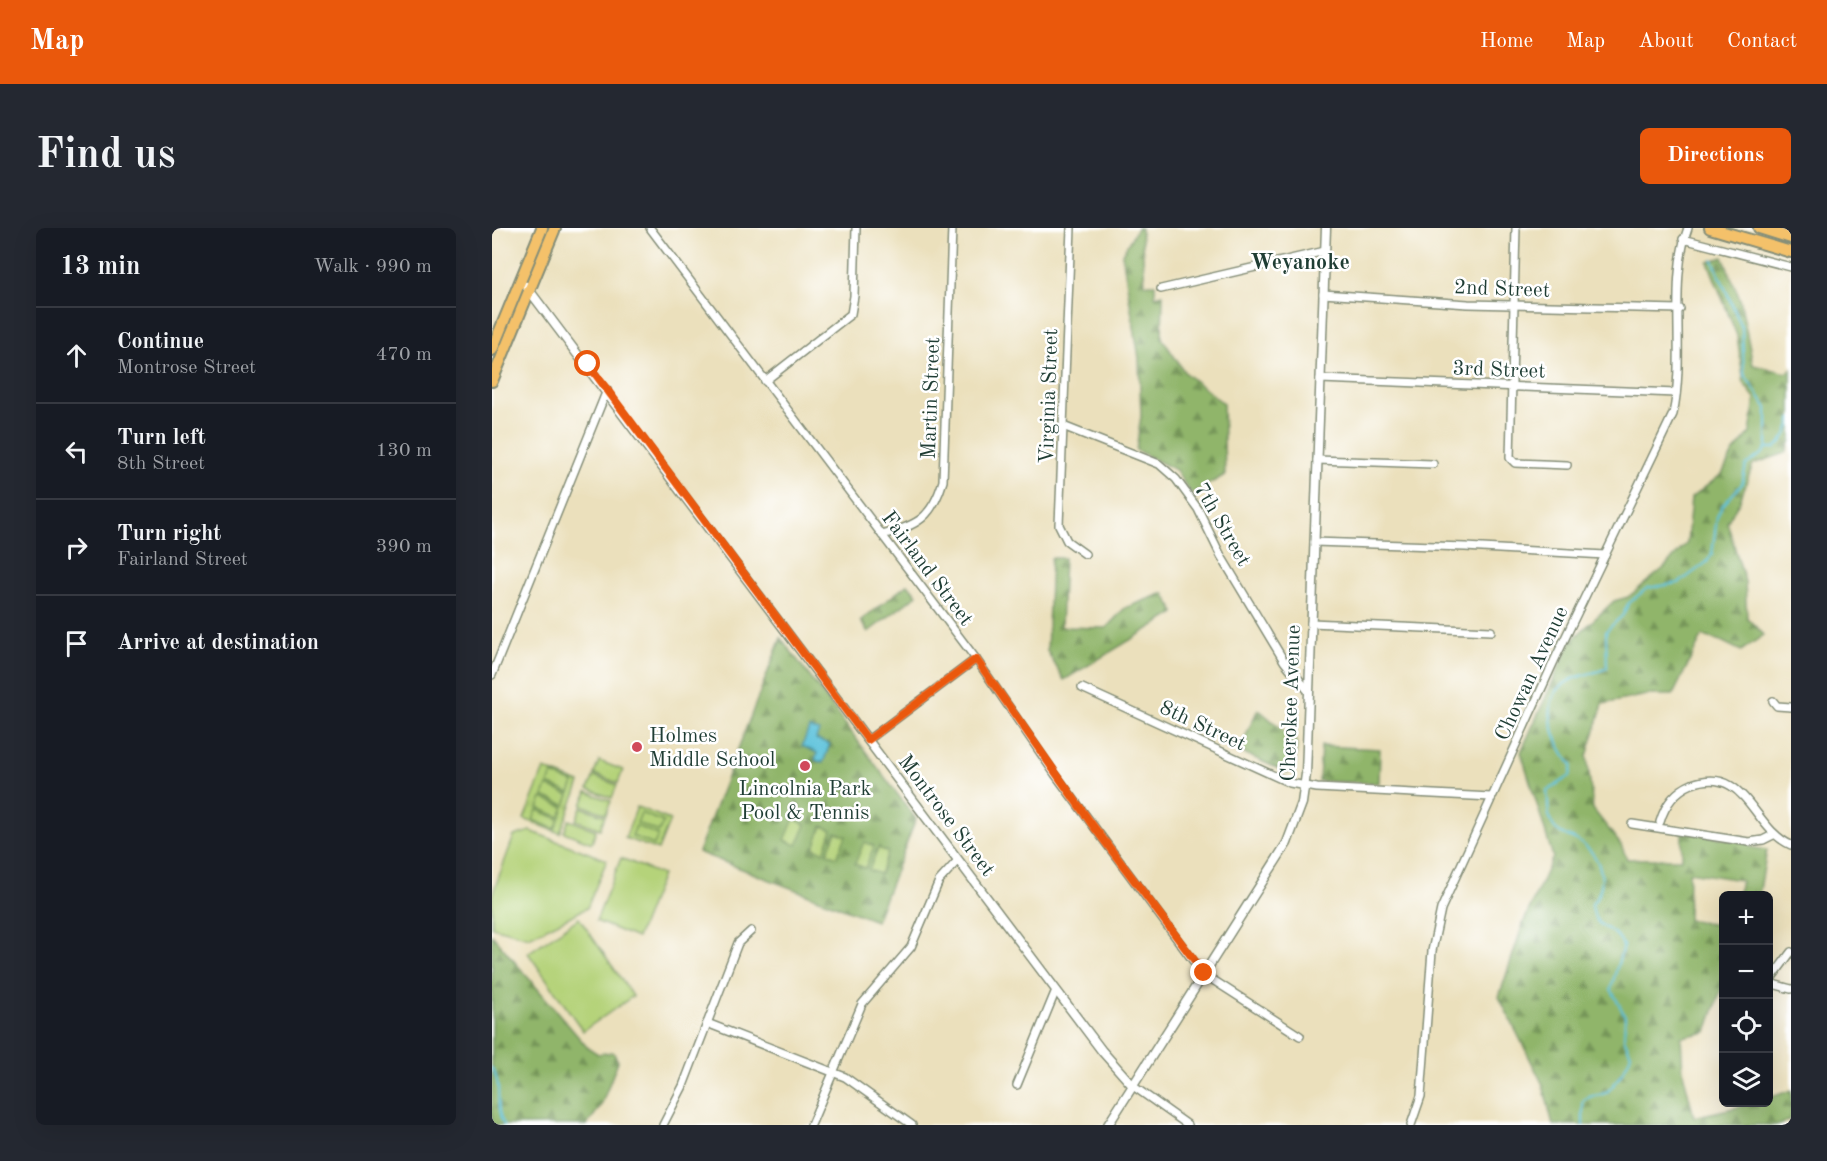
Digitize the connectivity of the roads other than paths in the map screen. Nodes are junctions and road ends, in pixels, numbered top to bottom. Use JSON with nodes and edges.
{"nodes":[{"id":1,"x":542,"y":228,"type":"edge"},
{"id":2,"x":555,"y":228,"type":"edge"},
{"id":3,"x":651,"y":228,"type":"edge"},
{"id":4,"x":856,"y":228,"type":"edge"},
{"id":5,"x":952,"y":228,"type":"edge"},
{"id":6,"x":1071,"y":228,"type":"edge"},
{"id":7,"x":1326,"y":228,"type":"edge"},
{"id":8,"x":1516,"y":228,"type":"edge"},
{"id":9,"x":1680,"y":228,"type":"edge"},
{"id":10,"x":1688,"y":228,"type":"edge"},
{"id":11,"x":1710,"y":228,"type":"edge"},
{"id":12,"x":1759,"y":228,"type":"edge"},
{"id":13,"x":1791,"y":238,"type":"edge"},
{"id":14,"x":1683,"y":239,"type":"junction"},
{"id":15,"x":1325,"y":251,"type":"junction"},
{"id":16,"x":1791,"y":252,"type":"edge"},
{"id":17,"x":1791,"y":267,"type":"edge"},
{"id":18,"x":521,"y":280,"type":"junction"},
{"id":19,"x":1161,"y":289,"type":"dead end"},
{"id":20,"x":530,"y":290,"type":"junction"},
{"id":21,"x":1323,"y":294,"type":"junction"},
{"id":22,"x":1513,"y":305,"type":"junction"},
{"id":23,"x":1680,"y":309,"type":"junction"},
{"id":24,"x":493,"y":346,"type":"edge"},
{"id":25,"x":506,"y":348,"type":"junction"},
{"id":26,"x":1320,"y":379,"type":"junction"},
{"id":27,"x":492,"y":381,"type":"edge"},
{"id":28,"x":765,"y":381,"type":"junction"},
{"id":29,"x":1511,"y":386,"type":"junction"},
{"id":30,"x":607,"y":390,"type":"junction"},
{"id":31,"x":1676,"y":393,"type":"junction"},
{"id":32,"x":1063,"y":426,"type":"junction"},
{"id":33,"x":1317,"y":460,"type":"junction"},
{"id":34,"x":1433,"y":464,"type":"dead end"},
{"id":35,"x":1567,"y":465,"type":"dead end"},
{"id":36,"x":882,"y":535,"type":"junction"},
{"id":37,"x":1314,"y":542,"type":"junction"},
{"id":38,"x":1085,"y":554,"type":"dead end"},
{"id":39,"x":1605,"y":555,"type":"junction"},
{"id":40,"x":1311,"y":623,"type":"junction"},
{"id":41,"x":1491,"y":631,"type":"dead end"},
{"id":42,"x":976,"y":659,"type":"junction"},
{"id":43,"x":492,"y":675,"type":"edge"},
{"id":44,"x":1082,"y":688,"type":"dead end"},
{"id":45,"x":1309,"y":692,"type":"junction"},
{"id":46,"x":1773,"y":700,"type":"dead end"},
{"id":47,"x":1791,"y":707,"type":"edge"},
{"id":48,"x":868,"y":740,"type":"junction"},
{"id":49,"x":1305,"y":787,"type":"junction"},
{"id":50,"x":1491,"y":797,"type":"junction"},
{"id":51,"x":1660,"y":822,"type":"dead end"},
{"id":52,"x":1632,"y":824,"type":"dead end"},
{"id":53,"x":1773,"y":835,"type":"junction"},
{"id":54,"x":1791,"y":845,"type":"edge"},
{"id":55,"x":958,"y":860,"type":"junction"},
{"id":56,"x":751,"y":931,"type":"dead end"},
{"id":57,"x":1791,"y":952,"type":"edge"},
{"id":58,"x":1204,"y":973,"type":"junction"},
{"id":59,"x":1773,"y":977,"type":"edge"},
{"id":60,"x":1773,"y":984,"type":"edge"},
{"id":61,"x":1791,"y":988,"type":"edge"},
{"id":62,"x":1056,"y":990,"type":"junction"},
{"id":63,"x":707,"y":1023,"type":"junction"},
{"id":64,"x":1300,"y":1036,"type":"dead end"},
{"id":65,"x":833,"y":1072,"type":"junction"},
{"id":66,"x":1017,"y":1085,"type":"dead end"},
{"id":67,"x":1133,"y":1086,"type":"junction"},
{"id":68,"x":663,"y":1125,"type":"edge"},
{"id":69,"x":811,"y":1125,"type":"edge"},
{"id":70,"x":912,"y":1125,"type":"edge"},
{"id":71,"x":1107,"y":1125,"type":"edge"},
{"id":72,"x":1188,"y":1125,"type":"edge"},
{"id":73,"x":1411,"y":1125,"type":"edge"}],
"edges":[{"from":1,"to":18,"type":"main road"},
{"from":2,"to":20,"type":"main road"},
{"from":3,"to":28,"type":"street","name":"Fairland Street"},
{"from":4,"to":28,"type":"street"},
{"from":5,"to":36,"type":"street","name":"Martin Street"},
{"from":6,"to":32,"type":"street","name":"Virginia Street"},
{"from":7,"to":15,"type":"street","name":"Cherokee Avenue"},
{"from":8,"to":22,"type":"street"},
{"from":9,"to":14,"type":"street","name":"Chowan Avenue"},
{"from":10,"to":14,"type":"street","name":"Chowan Avenue"},
{"from":11,"to":16,"type":"main road"},
{"from":12,"to":13,"type":"main road"},
{"from":14,"to":17,"type":"street"},
{"from":14,"to":23,"type":"street","name":"Chowan Avenue"},
{"from":15,"to":19,"type":"street"},
{"from":15,"to":21,"type":"street","name":"Cherokee Avenue"},
{"from":18,"to":20,"type":"street","name":"Montrose Street"},
{"from":18,"to":24,"type":"main road"},
{"from":20,"to":25,"type":"main road"},
{"from":20,"to":30,"type":"street","name":"Montrose Street"},
{"from":21,"to":22,"type":"street","name":"2nd Street"},
{"from":21,"to":26,"type":"street","name":"Cherokee Avenue"},
{"from":22,"to":23,"type":"street","name":"2nd Street"},
{"from":22,"to":29,"type":"street"},
{"from":23,"to":31,"type":"street","name":"Chowan Avenue"},
{"from":24,"to":25,"type":"street"},
{"from":25,"to":27,"type":"main road"},
{"from":26,"to":29,"type":"street","name":"3rd Street"},
{"from":26,"to":33,"type":"street","name":"Cherokee Avenue"},
{"from":28,"to":36,"type":"street","name":"Fairland Street"},
{"from":29,"to":31,"type":"street","name":"3rd Street"},
{"from":29,"to":35,"type":"street"},
{"from":30,"to":43,"type":"street"},
{"from":30,"to":48,"type":"street","name":"Montrose Street"},
{"from":31,"to":39,"type":"street","name":"Chowan Avenue"},
{"from":32,"to":38,"type":"street","name":"Virginia Street"},
{"from":32,"to":45,"type":"street","name":"7th Street"},
{"from":33,"to":34,"type":"street"},
{"from":33,"to":37,"type":"street","name":"Cherokee Avenue"},
{"from":36,"to":42,"type":"street","name":"Fairland Street"},
{"from":37,"to":39,"type":"street"},
{"from":37,"to":40,"type":"street","name":"Cherokee Avenue"},
{"from":39,"to":50,"type":"street","name":"Chowan Avenue"},
{"from":40,"to":41,"type":"street"},
{"from":40,"to":45,"type":"street","name":"Cherokee Avenue"},
{"from":42,"to":48,"type":"street"},
{"from":42,"to":58,"type":"street","name":"Fairland Street"},
{"from":44,"to":49,"type":"street","name":"8th Street"},
{"from":45,"to":49,"type":"street","name":"Cherokee Avenue"},
{"from":46,"to":47,"type":"street"},
{"from":48,"to":55,"type":"street","name":"Montrose Street"},
{"from":49,"to":50,"type":"street","name":"8th Street"},
{"from":49,"to":58,"type":"street","name":"Cherokee Avenue"},
{"from":50,"to":73,"type":"street","name":"Chowan Avenue"},
{"from":51,"to":53,"type":"street"},
{"from":52,"to":53,"type":"street"},
{"from":53,"to":54,"type":"street"},
{"from":55,"to":62,"type":"street","name":"Montrose Street"},
{"from":55,"to":65,"type":"street"},
{"from":56,"to":63,"type":"street"},
{"from":57,"to":59,"type":"street"},
{"from":58,"to":64,"type":"street","name":"Fairland Street"},
{"from":58,"to":67,"type":"street","name":"Cherokee Avenue"},
{"from":60,"to":61,"type":"street"},
{"from":62,"to":66,"type":"street"},
{"from":62,"to":67,"type":"street","name":"Montrose Street"},
{"from":63,"to":65,"type":"street"},
{"from":63,"to":68,"type":"street"},
{"from":65,"to":69,"type":"street"},
{"from":65,"to":70,"type":"street"},
{"from":67,"to":71,"type":"street","name":"Cherokee Avenue"},
{"from":67,"to":72,"type":"street","name":"Montrose Street"}]}
